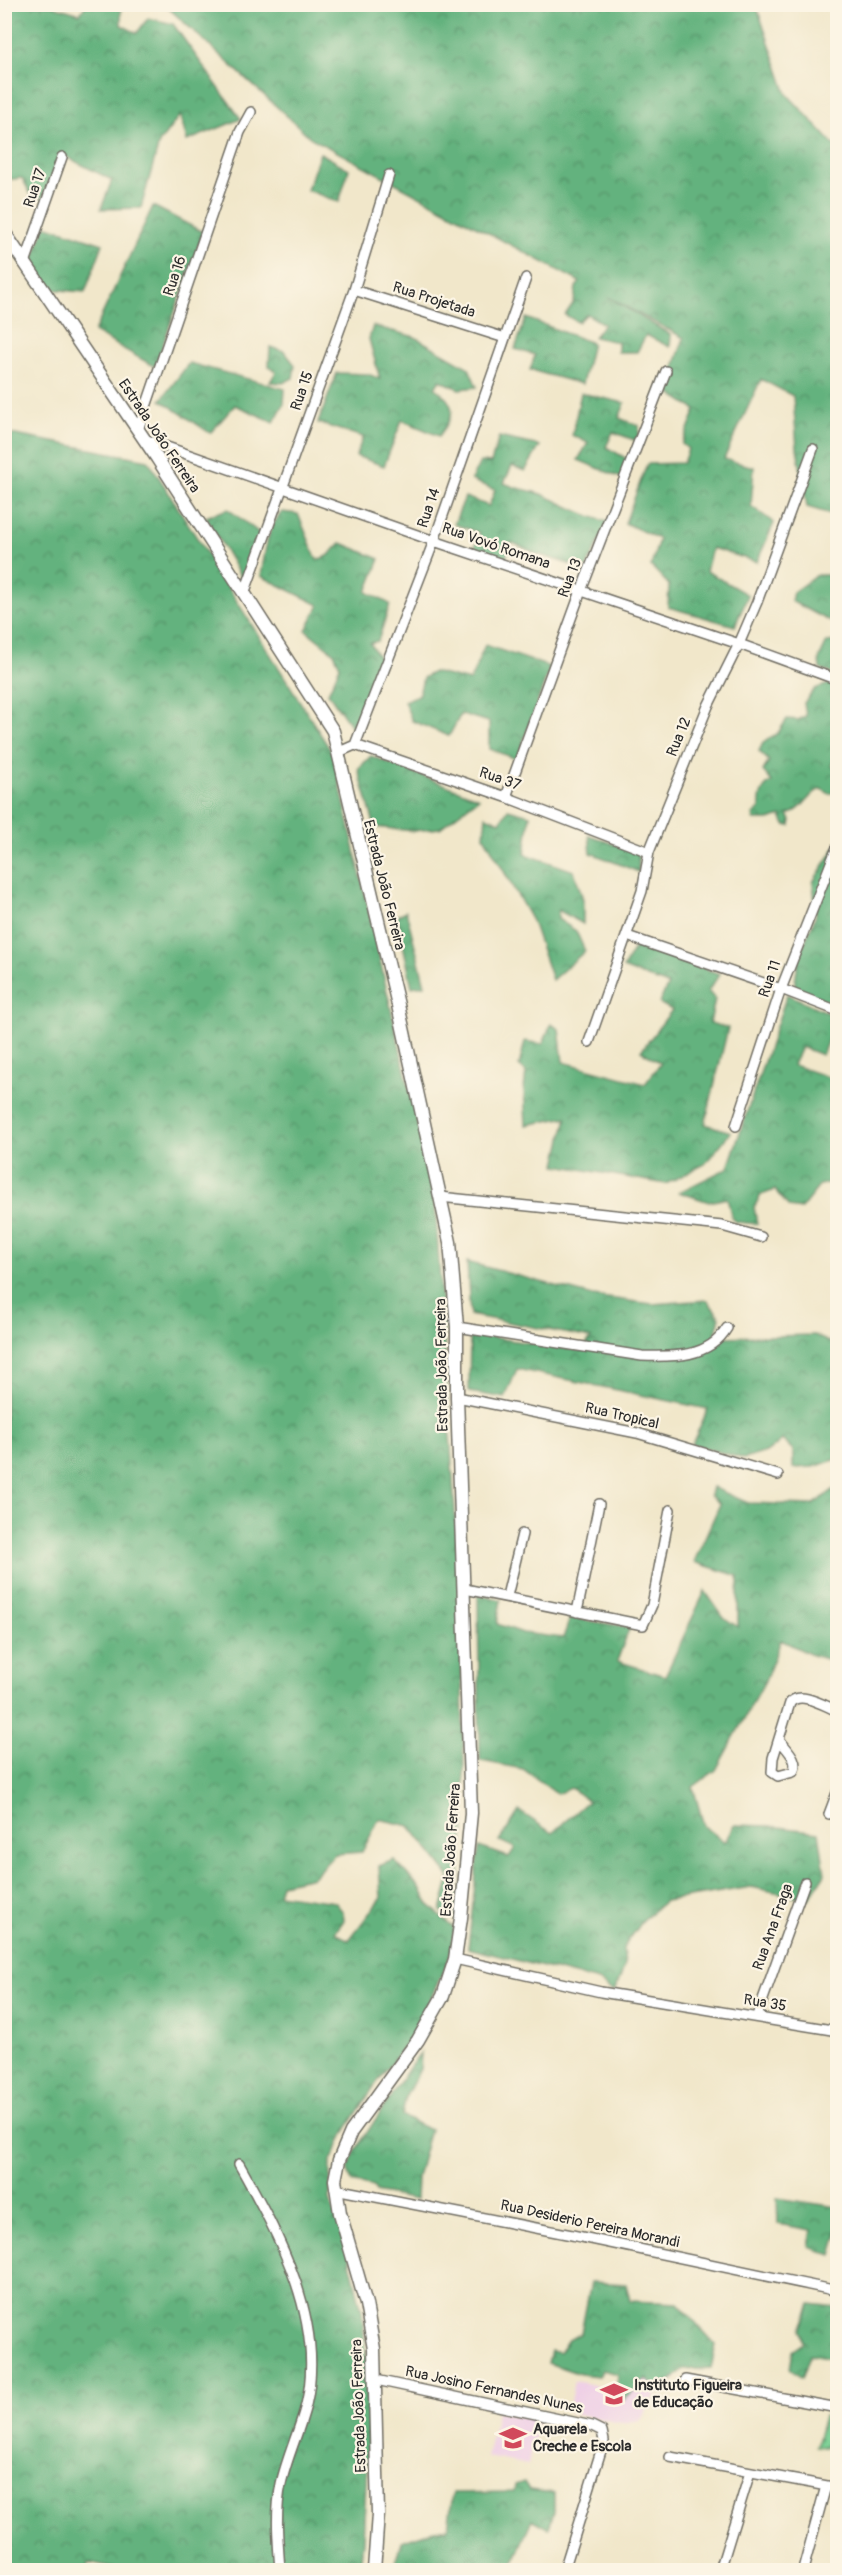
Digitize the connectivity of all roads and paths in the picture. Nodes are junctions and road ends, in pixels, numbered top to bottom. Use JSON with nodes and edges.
{"nodes":[{"id":1,"x":251,"y":112,"type":"dead end"},
{"id":2,"x":62,"y":157,"type":"dead end"},
{"id":3,"x":389,"y":175,"type":"dead end"},
{"id":4,"x":4,"y":232,"type":"edge"},
{"id":5,"x":25,"y":263,"type":"junction"},
{"id":6,"x":526,"y":278,"type":"dead end"},
{"id":7,"x":354,"y":290,"type":"junction"},
{"id":8,"x":505,"y":338,"type":"junction"},
{"id":9,"x":666,"y":371,"type":"dead end"},
{"id":10,"x":141,"y":434,"type":"junction"},
{"id":11,"x":813,"y":449,"type":"dead end"},
{"id":12,"x":284,"y":487,"type":"junction"},
{"id":13,"x":434,"y":541,"type":"junction"},
{"id":14,"x":581,"y":591,"type":"junction"},
{"id":15,"x":244,"y":594,"type":"junction"},
{"id":16,"x":740,"y":644,"type":"junction"},
{"id":17,"x":837,"y":680,"type":"edge"},
{"id":18,"x":355,"y":745,"type":"junction"},
{"id":19,"x":339,"y":752,"type":"junction"},
{"id":20,"x":506,"y":796,"type":"junction"},
{"id":21,"x":837,"y":845,"type":"edge"},
{"id":22,"x":649,"y":852,"type":"junction"},
{"id":23,"x":627,"y":936,"type":"junction"},
{"id":24,"x":782,"y":989,"type":"junction"},
{"id":25,"x":837,"y":1011,"type":"edge"},
{"id":26,"x":589,"y":1042,"type":"dead end"},
{"id":27,"x":736,"y":1126,"type":"dead end"},
{"id":28,"x":440,"y":1197,"type":"junction"},
{"id":29,"x":760,"y":1237,"type":"dead end"},
{"id":30,"x":457,"y":1327,"type":"junction"},
{"id":31,"x":727,"y":1328,"type":"dead end"},
{"id":32,"x":457,"y":1397,"type":"junction"},
{"id":33,"x":778,"y":1475,"type":"dead end"},
{"id":34,"x":599,"y":1504,"type":"dead end"},
{"id":35,"x":670,"y":1510,"type":"dead end"},
{"id":36,"x":522,"y":1534,"type":"dead end"},
{"id":37,"x":465,"y":1589,"type":"junction"},
{"id":38,"x":507,"y":1596,"type":"junction"},
{"id":39,"x":577,"y":1612,"type":"junction"},
{"id":40,"x":837,"y":1711,"type":"edge"},
{"id":41,"x":779,"y":1739,"type":"dead end"},
{"id":42,"x":837,"y":1790,"type":"edge"},
{"id":43,"x":829,"y":1814,"type":"dead end"},
{"id":44,"x":805,"y":1882,"type":"dead end"},
{"id":45,"x":455,"y":1959,"type":"junction"},
{"id":46,"x":757,"y":2016,"type":"junction"},
{"id":47,"x":837,"y":2031,"type":"edge"},
{"id":48,"x":239,"y":2164,"type":"dead end"},
{"id":49,"x":335,"y":2189,"type":"junction"},
{"id":50,"x":837,"y":2291,"type":"edge"},
{"id":51,"x":376,"y":2380,"type":"junction"},
{"id":52,"x":685,"y":2380,"type":"dead end"},
{"id":53,"x":837,"y":2408,"type":"edge"},
{"id":54,"x":670,"y":2457,"type":"dead end"},
{"id":55,"x":750,"y":2472,"type":"junction"},
{"id":56,"x":826,"y":2486,"type":"junction"},
{"id":57,"x":837,"y":2488,"type":"edge"},
{"id":58,"x":280,"y":2571,"type":"edge"},
{"id":59,"x":374,"y":2571,"type":"edge"},
{"id":60,"x":564,"y":2571,"type":"edge"},
{"id":61,"x":720,"y":2571,"type":"edge"},
{"id":62,"x":802,"y":2571,"type":"edge"}],
"edges":[{"from":1,"to":10,"type":"street","name":"Rua 16"},
{"from":2,"to":5,"type":"street","name":"Rua 17"},
{"from":3,"to":7,"type":"street","name":"Rua 15"},
{"from":4,"to":5,"type":"street","name":"Estrada João Ferreira"},
{"from":5,"to":10,"type":"street","name":"Estrada João Ferreira"},
{"from":6,"to":8,"type":"street","name":"Rua 14"},
{"from":7,"to":8,"type":"street","name":"Rua Projetada"},
{"from":7,"to":12,"type":"street","name":"Rua 15"},
{"from":8,"to":13,"type":"street","name":"Rua 14"},
{"from":9,"to":14,"type":"street","name":"Rua 13"},
{"from":10,"to":12,"type":"street","name":"Rua Vovó Romana"},
{"from":10,"to":15,"type":"street","name":"Estrada João Ferreira"},
{"from":11,"to":16,"type":"street","name":"Rua 12"},
{"from":12,"to":13,"type":"street","name":"Rua Vovó Romana"},
{"from":12,"to":15,"type":"street","name":"Rua 15"},
{"from":13,"to":14,"type":"street","name":"Rua Vovó Romana"},
{"from":13,"to":18,"type":"street","name":"Rua 14"},
{"from":14,"to":16,"type":"street","name":"Rua Vovó Romana"},
{"from":14,"to":20,"type":"street","name":"Rua 13"},
{"from":15,"to":19,"type":"street","name":"Estrada João Ferreira"},
{"from":16,"to":17,"type":"street","name":"Rua Vovó Romana"},
{"from":16,"to":22,"type":"street","name":"Rua 12"},
{"from":18,"to":19,"type":"street"},
{"from":18,"to":20,"type":"street","name":"Rua 37"},
{"from":19,"to":28,"type":"street","name":"Estrada João Ferreira"},
{"from":20,"to":22,"type":"street","name":"Rua 37"},
{"from":21,"to":24,"type":"street","name":"Rua 11"},
{"from":22,"to":23,"type":"street","name":"Rua 12"},
{"from":23,"to":24,"type":"street"},
{"from":23,"to":26,"type":"street","name":"Rua 12"},
{"from":24,"to":25,"type":"street"},
{"from":24,"to":27,"type":"street","name":"Rua 11"},
{"from":28,"to":29,"type":"street"},
{"from":28,"to":30,"type":"street","name":"Estrada João Ferreira"},
{"from":30,"to":31,"type":"street"},
{"from":30,"to":32,"type":"street","name":"Estrada João Ferreira"},
{"from":32,"to":33,"type":"street","name":"Rua Tropical"},
{"from":32,"to":37,"type":"street","name":"Estrada João Ferreira"},
{"from":34,"to":39,"type":"street"},
{"from":35,"to":39,"type":"street"},
{"from":36,"to":38,"type":"street"},
{"from":37,"to":38,"type":"street"},
{"from":37,"to":45,"type":"street","name":"Estrada João Ferreira"},
{"from":38,"to":39,"type":"street"},
{"from":40,"to":41,"type":"street"},
{"from":42,"to":43,"type":"street"},
{"from":44,"to":46,"type":"street","name":"Rua Ana Fraga"},
{"from":45,"to":46,"type":"street","name":"Rua 35"},
{"from":45,"to":49,"type":"street","name":"Estrada João Ferreira"},
{"from":46,"to":47,"type":"street","name":"Rua 35"},
{"from":48,"to":58,"type":"street"},
{"from":49,"to":50,"type":"street","name":"Rua Desiderio Pereira Morandi"},
{"from":49,"to":51,"type":"street","name":"Estrada João Ferreira"},
{"from":51,"to":59,"type":"street","name":"Estrada João Ferreira"},
{"from":51,"to":60,"type":"street","name":"Rua Josino Fernandes Nunes"},
{"from":52,"to":53,"type":"street"},
{"from":54,"to":55,"type":"street"},
{"from":55,"to":56,"type":"street"},
{"from":55,"to":61,"type":"street"},
{"from":56,"to":57,"type":"street"},
{"from":56,"to":62,"type":"street"}]}
